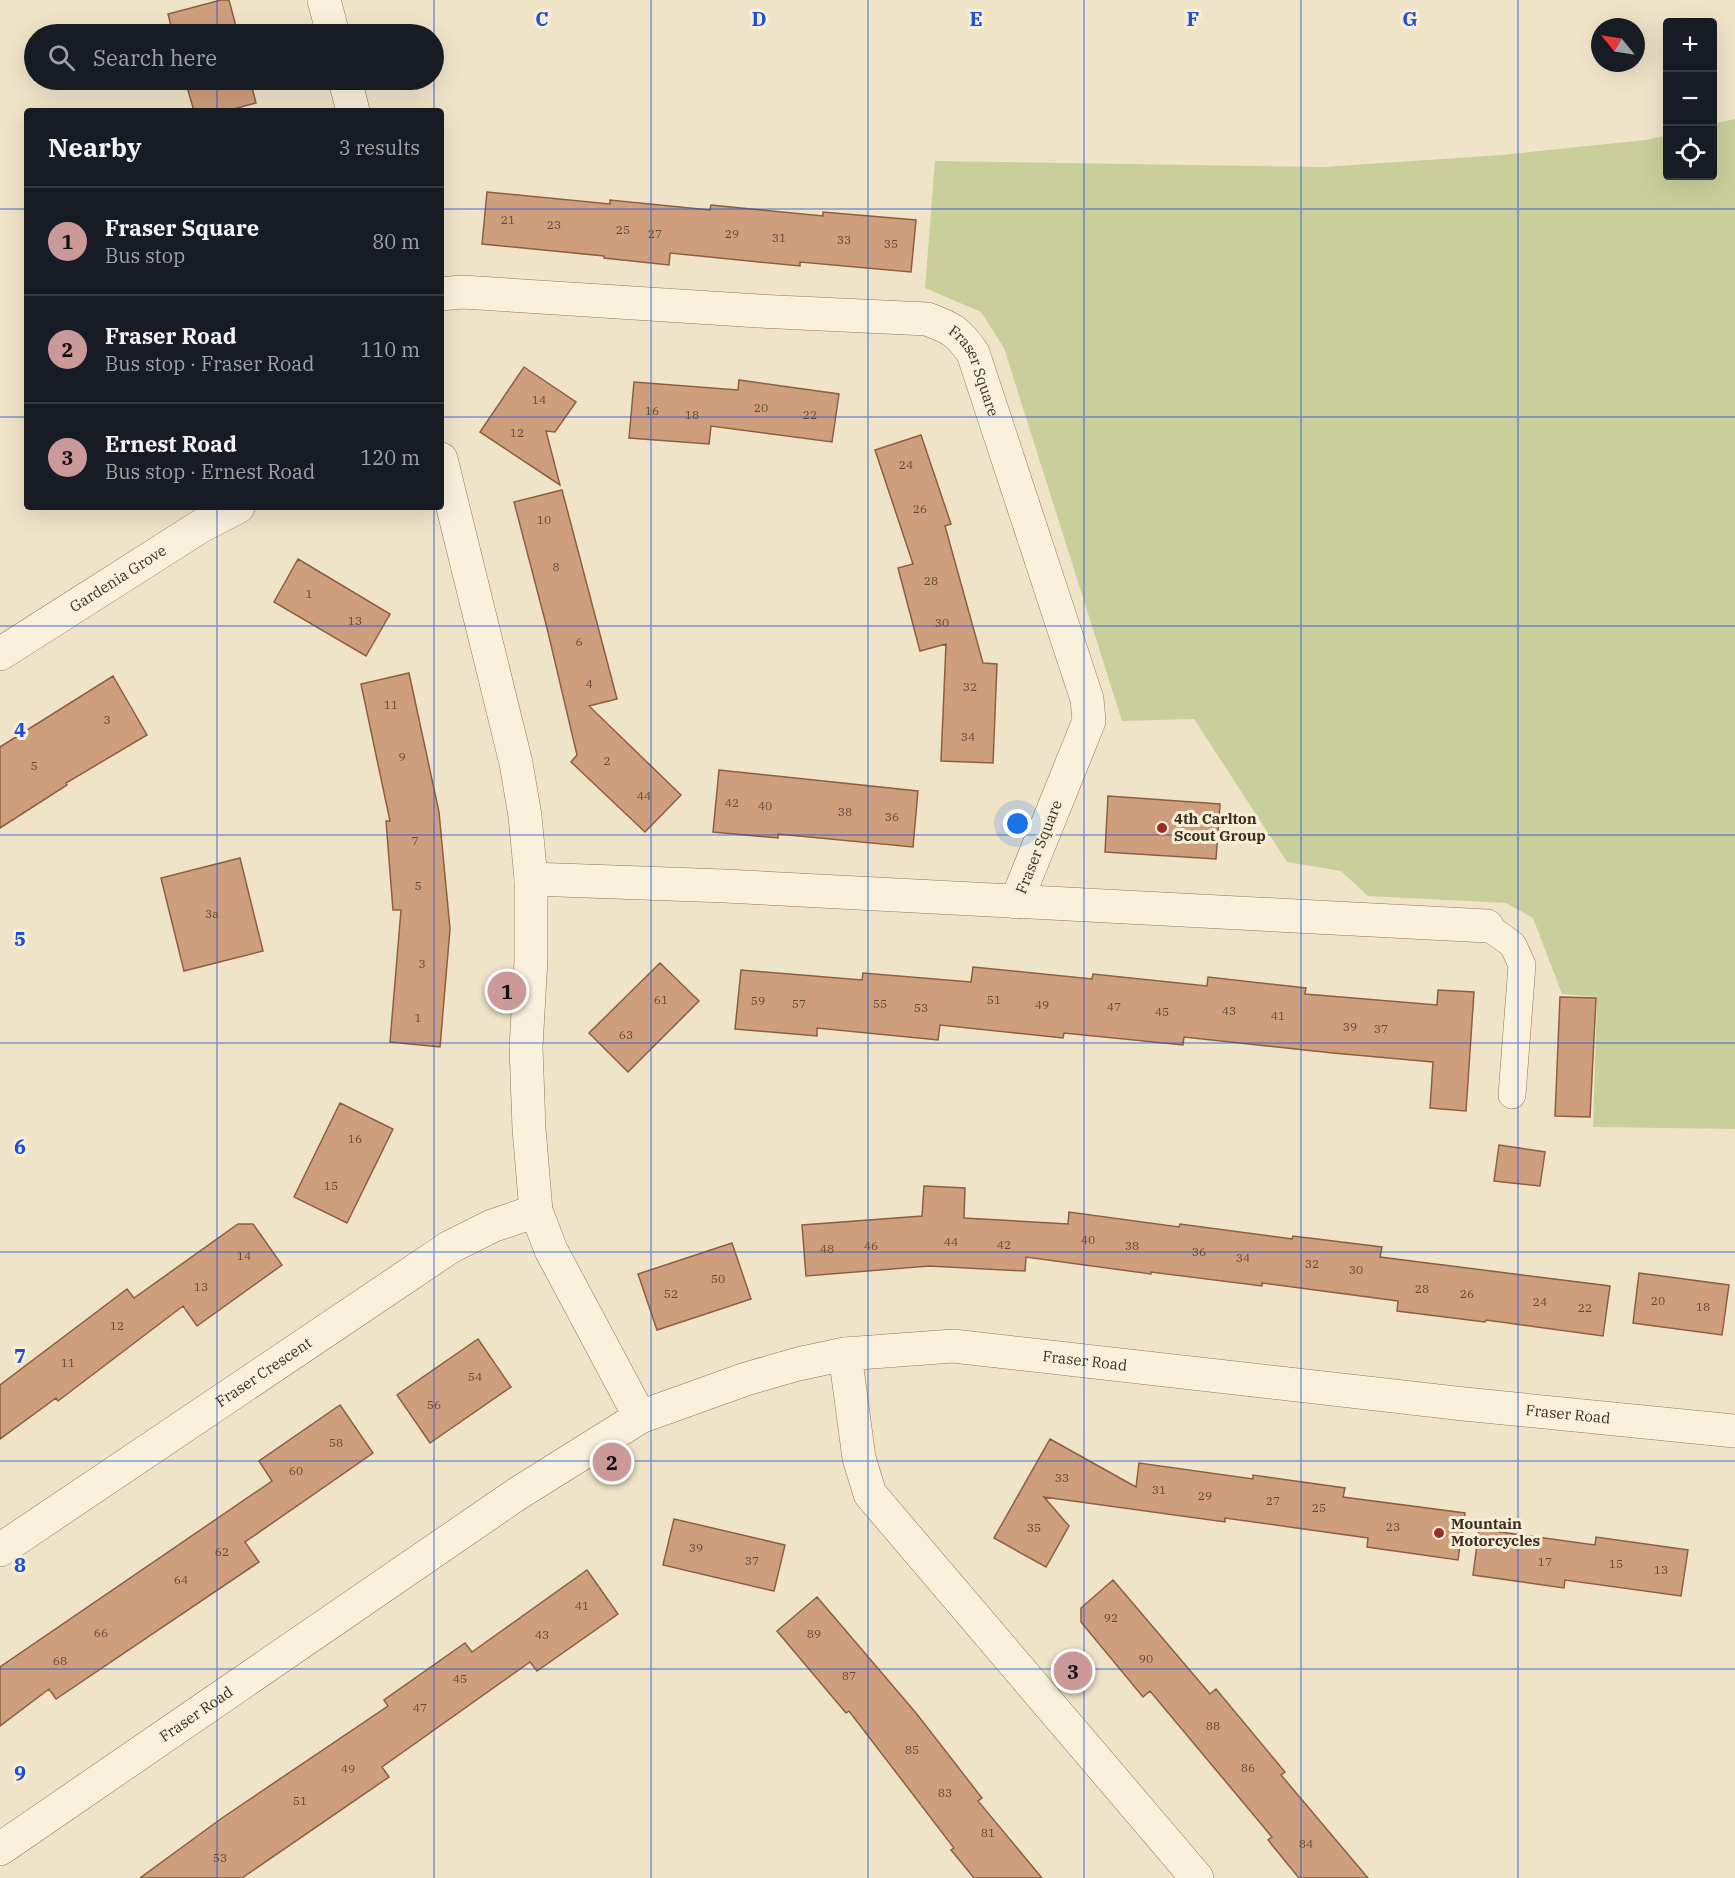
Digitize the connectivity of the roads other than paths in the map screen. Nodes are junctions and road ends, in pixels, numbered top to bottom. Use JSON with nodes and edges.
{"nodes":[{"id":1,"x":324,"y":0,"type":"edge"},
{"id":2,"x":330,"y":24,"type":"edge"},
{"id":3,"x":348,"y":90,"type":"edge"},
{"id":4,"x":352,"y":108,"type":"edge"},
{"id":5,"x":444,"y":294,"type":"edge"},
{"id":6,"x":444,"y":471,"type":"edge"},
{"id":7,"x":232,"y":510,"type":"edge"},
{"id":8,"x":0,"y":654,"type":"edge"},
{"id":9,"x":531,"y":879,"type":"junction"},
{"id":10,"x":1016,"y":902,"type":"junction"},
{"id":11,"x":1487,"y":926,"type":"joint"},
{"id":12,"x":1512,"y":1095,"type":"dead end"},
{"id":13,"x":536,"y":1211,"type":"junction"},
{"id":14,"x":845,"y":1354,"type":"junction"},
{"id":15,"x":640,"y":1417,"type":"junction"},
{"id":16,"x":1735,"y":1431,"type":"edge"},
{"id":17,"x":0,"y":1550,"type":"edge"},
{"id":18,"x":0,"y":1849,"type":"edge"},
{"id":19,"x":1197,"y":1878,"type":"edge"}],
"edges":[{"from":1,"to":2,"type":"street"},
{"from":3,"to":4,"type":"street"},
{"from":5,"to":10,"type":"street","name":"Fraser Square"},
{"from":6,"to":9,"type":"street"},
{"from":7,"to":8,"type":"street","name":"Gardenia Grove"},
{"from":9,"to":10,"type":"street","name":"Fraser Square"},
{"from":9,"to":13,"type":"street"},
{"from":10,"to":11,"type":"street","name":"Fraser Square"},
{"from":11,"to":12,"type":"lane"},
{"from":13,"to":15,"type":"street"},
{"from":13,"to":17,"type":"street","name":"Fraser Crescent"},
{"from":14,"to":15,"type":"street","name":"Fraser Road"},
{"from":14,"to":16,"type":"street","name":"Fraser Road"},
{"from":14,"to":19,"type":"street"},
{"from":15,"to":18,"type":"street","name":"Fraser Road"}]}
